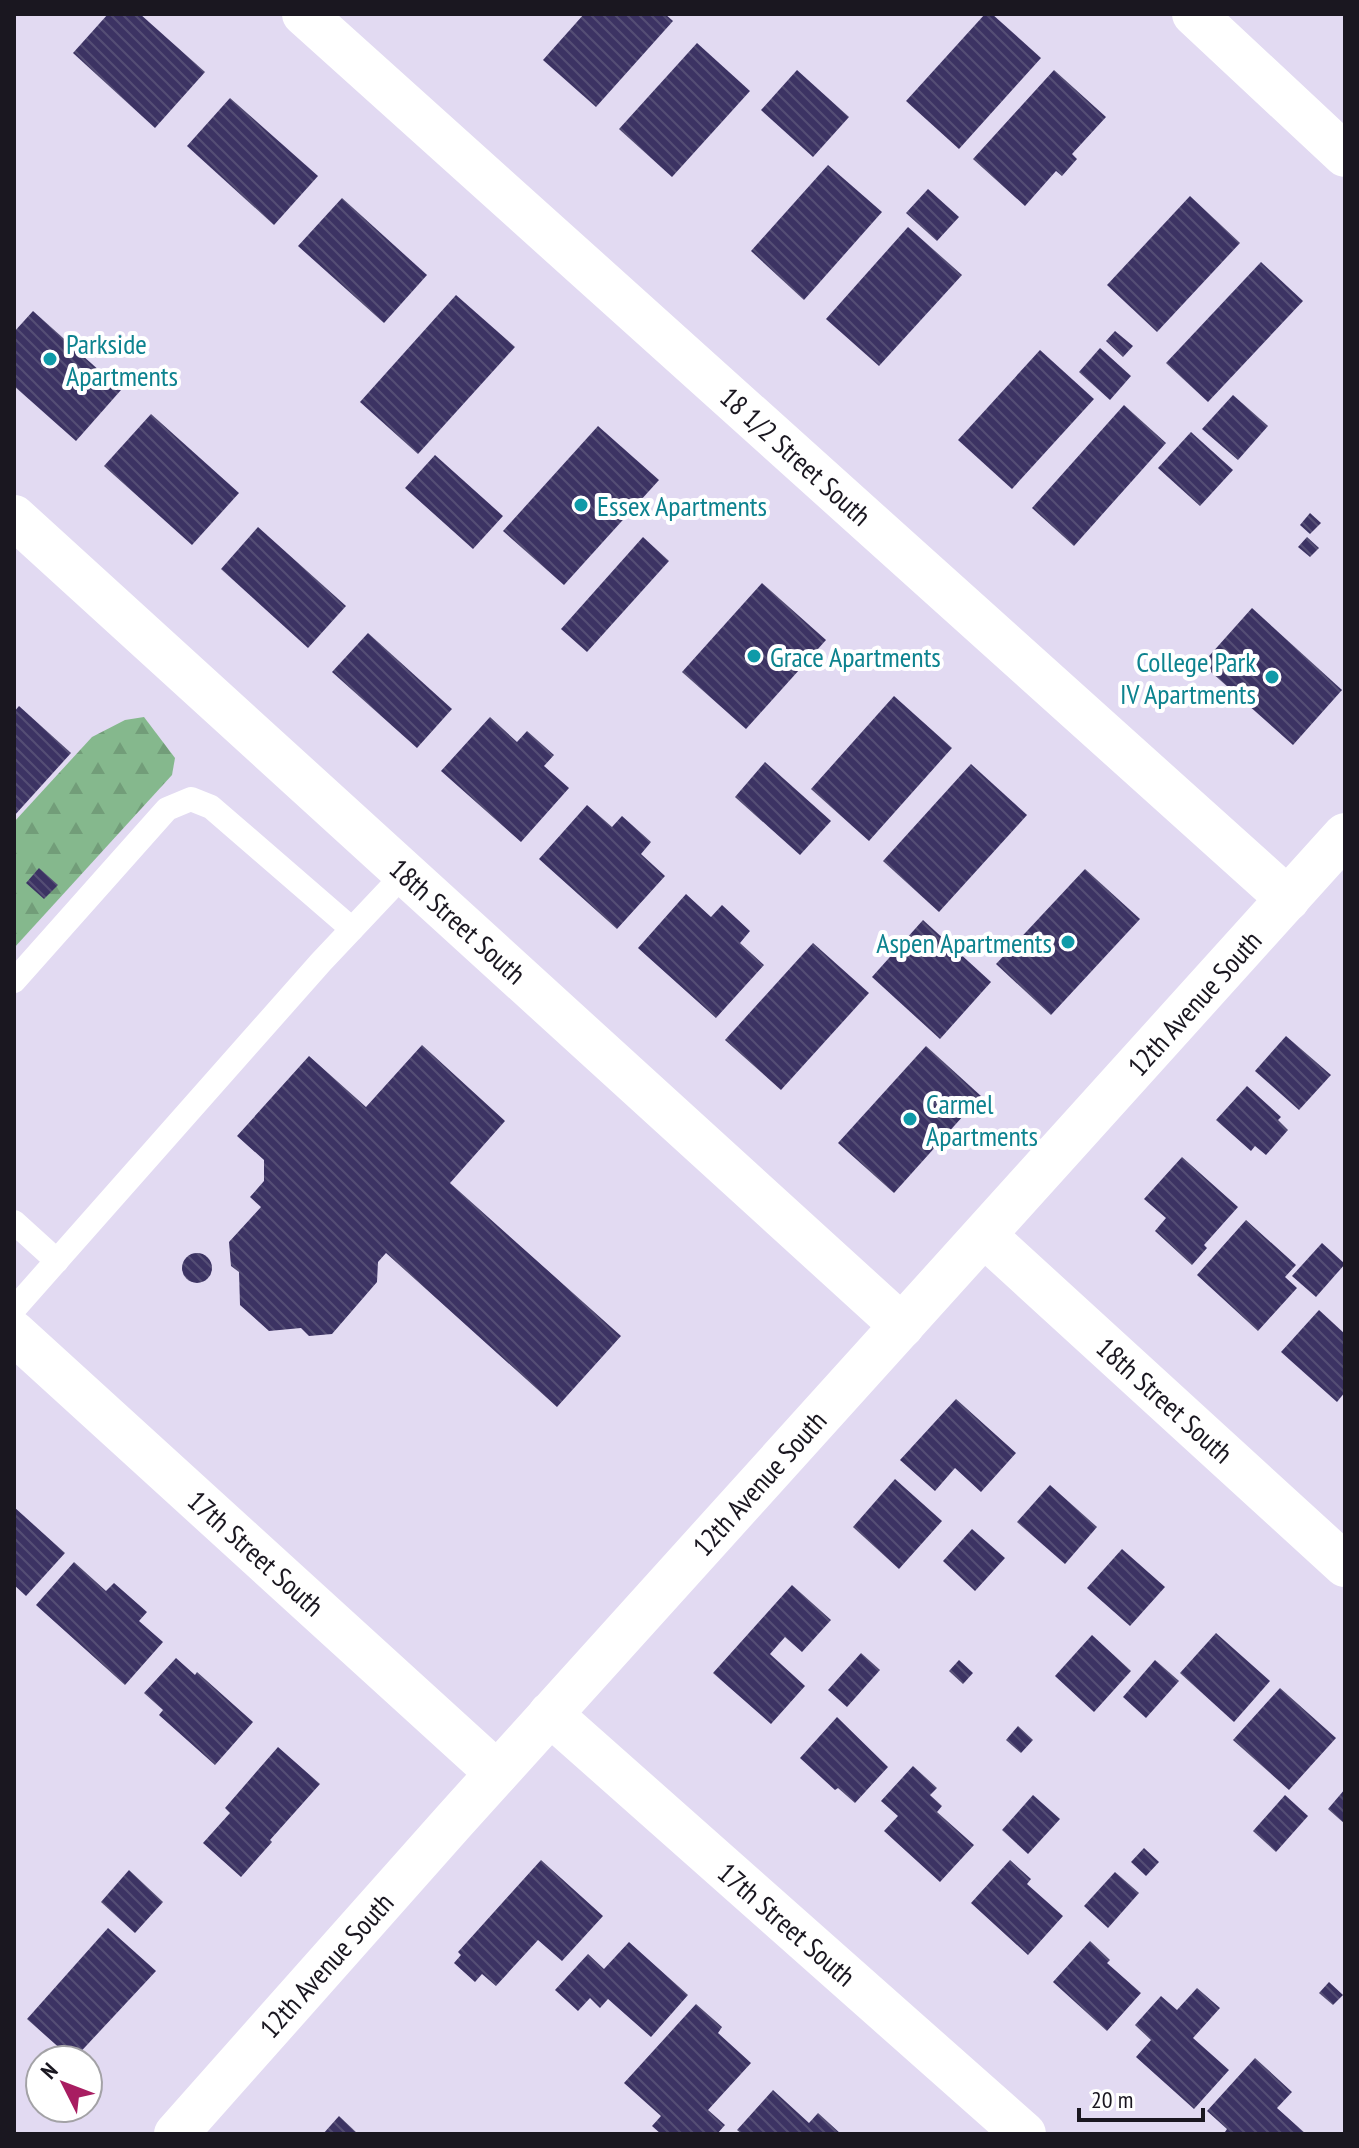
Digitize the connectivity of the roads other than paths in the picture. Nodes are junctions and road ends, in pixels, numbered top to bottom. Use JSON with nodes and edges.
{"nodes":[{"id":1,"x":304,"y":14,"type":"edge"},
{"id":2,"x":1194,"y":14,"type":"edge"},
{"id":3,"x":1345,"y":155,"type":"edge"},
{"id":4,"x":14,"y":517,"type":"edge"},
{"id":5,"x":1345,"y":835,"type":"edge"},
{"id":6,"x":405,"y":873,"type":"junction"},
{"id":7,"x":1288,"y":899,"type":"junction"},
{"id":8,"x":352,"y":929,"type":"junction"},
{"id":9,"x":14,"y":981,"type":"edge"},
{"id":10,"x":14,"y":1222,"type":"edge"},
{"id":11,"x":985,"y":1236,"type":"junction"},
{"id":12,"x":57,"y":1261,"type":"junction"},
{"id":13,"x":14,"y":1309,"type":"edge"},
{"id":14,"x":902,"y":1326,"type":"junction"},
{"id":15,"x":14,"y":1333,"type":"edge"},
{"id":16,"x":1345,"y":1565,"type":"edge"},
{"id":17,"x":550,"y":1714,"type":"junction"},
{"id":18,"x":497,"y":1773,"type":"junction"},
{"id":19,"x":176,"y":2134,"type":"edge"},
{"id":20,"x":1024,"y":2134,"type":"edge"}],
"edges":[{"from":1,"to":7,"type":"street","name":"18 1/2 Street South"},
{"from":2,"to":3,"type":"street"},
{"from":4,"to":6,"type":"street","name":"18th Street South"},
{"from":5,"to":7,"type":"street","name":"12th Avenue South"},
{"from":6,"to":8,"type":"lane"},
{"from":6,"to":14,"type":"street","name":"18th Street South"},
{"from":7,"to":11,"type":"street","name":"12th Avenue South"},
{"from":8,"to":9,"type":"lane"},
{"from":8,"to":12,"type":"lane"},
{"from":10,"to":12,"type":"lane"},
{"from":11,"to":14,"type":"street","name":"12th Avenue South"},
{"from":11,"to":16,"type":"street","name":"18th Street South"},
{"from":12,"to":13,"type":"lane"},
{"from":14,"to":17,"type":"street","name":"12th Avenue South"},
{"from":15,"to":18,"type":"street","name":"17th Street South"},
{"from":17,"to":18,"type":"street","name":"12th Avenue South"},
{"from":17,"to":20,"type":"street","name":"17th Street South"},
{"from":18,"to":19,"type":"street","name":"12th Avenue South"}]}
